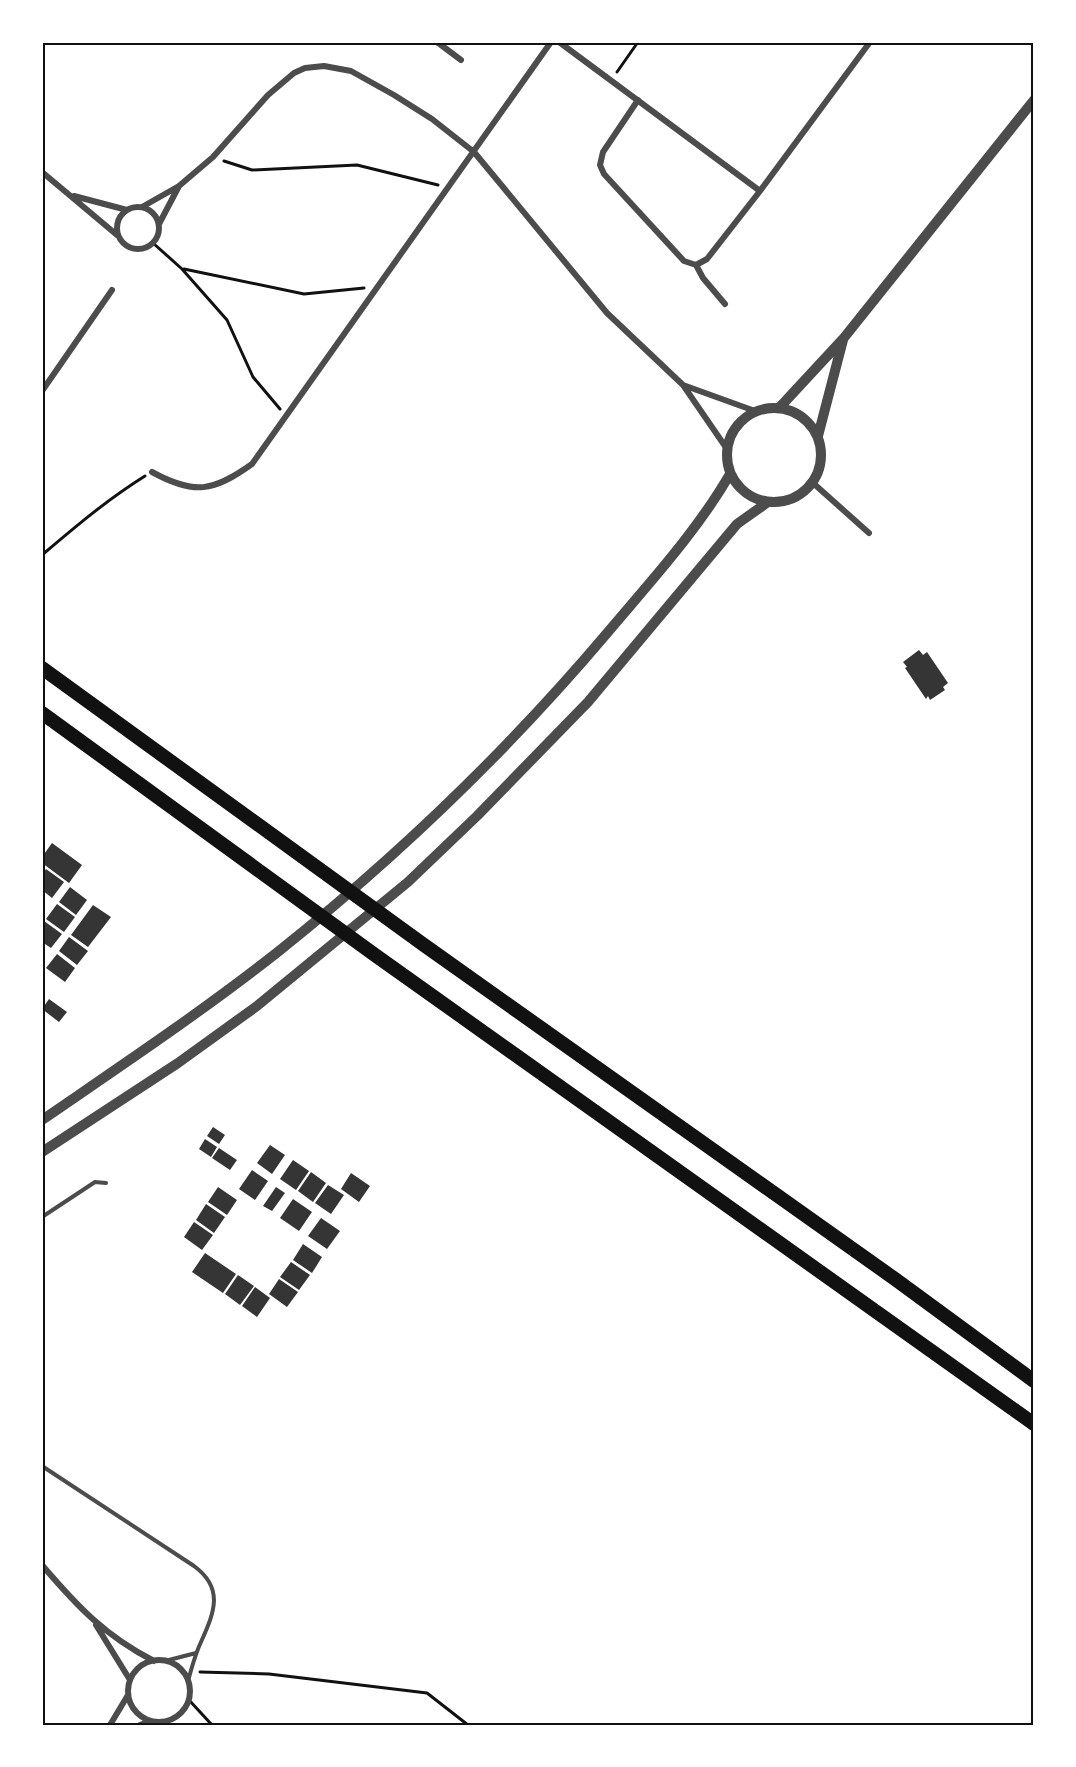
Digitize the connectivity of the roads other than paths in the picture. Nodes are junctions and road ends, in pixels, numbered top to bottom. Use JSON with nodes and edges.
{"nodes":[{"id":1,"x":437,"y":42,"type":"edge"},
{"id":2,"x":551,"y":42,"type":"edge"},
{"id":3,"x":559,"y":42,"type":"edge"},
{"id":4,"x":870,"y":42,"type":"edge"},
{"id":5,"x":461,"y":60,"type":"dead end"},
{"id":6,"x":638,"y":100,"type":"junction"},
{"id":7,"x":1034,"y":100,"type":"edge"},
{"id":8,"x":474,"y":152,"type":"junction"},
{"id":9,"x":42,"y":172,"type":"edge"},
{"id":10,"x":179,"y":186,"type":"junction"},
{"id":11,"x":760,"y":191,"type":"junction"},
{"id":12,"x":71,"y":195,"type":"junction"},
{"id":13,"x":142,"y":207,"type":"junction"},
{"id":14,"x":127,"y":210,"type":"junction"},
{"id":15,"x":159,"y":224,"type":"junction"},
{"id":16,"x":118,"y":235,"type":"junction"},
{"id":17,"x":696,"y":265,"type":"junction"},
{"id":18,"x":112,"y":290,"type":"dead end"},
{"id":19,"x":725,"y":304,"type":"dead end"},
{"id":20,"x":843,"y":339,"type":"junction"},
{"id":21,"x":683,"y":385,"type":"junction"},
{"id":22,"x":42,"y":391,"type":"edge"},
{"id":23,"x":780,"y":407,"type":"junction"},
{"id":24,"x":755,"y":411,"type":"junction"},
{"id":25,"x":818,"y":436,"type":"junction"},
{"id":26,"x":727,"y":449,"type":"junction"},
{"id":27,"x":152,"y":472,"type":"road end"},
{"id":28,"x":730,"y":474,"type":"junction"},
{"id":29,"x":813,"y":483,"type":"junction"},
{"id":30,"x":768,"y":502,"type":"junction"},
{"id":31,"x":869,"y":533,"type":"dead end"},
{"id":32,"x":42,"y":668,"type":"edge"},
{"id":33,"x":42,"y":713,"type":"edge"},
{"id":34,"x":350,"y":891,"type":"junction"},
{"id":35,"x":375,"y":909,"type":"junction"},
{"id":36,"x":321,"y":915,"type":"junction"},
{"id":37,"x":345,"y":932,"type":"junction"},
{"id":38,"x":42,"y":1120,"type":"edge"},
{"id":39,"x":42,"y":1152,"type":"edge"},
{"id":40,"x":106,"y":1183,"type":"dead end"},
{"id":41,"x":42,"y":1217,"type":"edge"},
{"id":42,"x":1034,"y":1381,"type":"edge"},
{"id":43,"x":1034,"y":1424,"type":"edge"},
{"id":44,"x":42,"y":1466,"type":"edge"},
{"id":45,"x":42,"y":1565,"type":"edge"},
{"id":46,"x":94,"y":1622,"type":"junction"},
{"id":47,"x":197,"y":1652,"type":"junction"},
{"id":48,"x":154,"y":1661,"type":"junction"},
{"id":49,"x":165,"y":1661,"type":"junction"},
{"id":50,"x":130,"y":1680,"type":"junction"},
{"id":51,"x":188,"y":1680,"type":"junction"},
{"id":52,"x":129,"y":1694,"type":"junction"},
{"id":53,"x":150,"y":1721,"type":"junction"},
{"id":54,"x":110,"y":1725,"type":"edge"},
{"id":55,"x":140,"y":1725,"type":"edge"}],
"edges":[{"from":1,"to":5,"type":"street"},
{"from":2,"to":8,"type":"street"},
{"from":3,"to":6,"type":"street"},
{"from":4,"to":11,"type":"street"},
{"from":6,"to":11,"type":"street"},
{"from":6,"to":17,"type":"street"},
{"from":7,"to":20,"type":"street"},
{"from":8,"to":10,"type":"street"},
{"from":8,"to":21,"type":"street"},
{"from":8,"to":27,"type":"street"},
{"from":9,"to":12,"type":"street"},
{"from":10,"to":13,"type":"street"},
{"from":10,"to":15,"type":"street"},
{"from":11,"to":17,"type":"street"},
{"from":12,"to":14,"type":"street"},
{"from":12,"to":16,"type":"street"},
{"from":13,"to":14,"type":"street"},
{"from":13,"to":15,"type":"street"},
{"from":14,"to":16,"type":"street"},
{"from":15,"to":16,"type":"street"},
{"from":17,"to":19,"type":"street"},
{"from":18,"to":22,"type":"street"},
{"from":20,"to":23,"type":"street"},
{"from":20,"to":25,"type":"street"},
{"from":21,"to":24,"type":"street"},
{"from":21,"to":26,"type":"street"},
{"from":23,"to":24,"type":"street"},
{"from":23,"to":25,"type":"street"},
{"from":24,"to":26,"type":"street"},
{"from":25,"to":29,"type":"street"},
{"from":26,"to":28,"type":"street"},
{"from":28,"to":30,"type":"street"},
{"from":28,"to":34,"type":"street"},
{"from":29,"to":30,"type":"street"},
{"from":29,"to":31,"type":"street"},
{"from":30,"to":35,"type":"street"},
{"from":32,"to":34,"type":"highway"},
{"from":33,"to":36,"type":"highway"},
{"from":34,"to":35,"type":"highway"},
{"from":34,"to":36,"type":"street"},
{"from":35,"to":37,"type":"street"},
{"from":35,"to":42,"type":"highway"},
{"from":36,"to":37,"type":"highway"},
{"from":36,"to":38,"type":"street"},
{"from":37,"to":39,"type":"street"},
{"from":37,"to":43,"type":"highway"},
{"from":40,"to":41,"type":"lane"},
{"from":44,"to":47,"type":"lane"},
{"from":45,"to":46,"type":"street"},
{"from":46,"to":48,"type":"street"},
{"from":46,"to":50,"type":"street"},
{"from":47,"to":49,"type":"lane"},
{"from":47,"to":51,"type":"lane"},
{"from":48,"to":49,"type":"street"},
{"from":48,"to":50,"type":"street"},
{"from":49,"to":51,"type":"street"},
{"from":50,"to":52,"type":"street"},
{"from":51,"to":53,"type":"street"},
{"from":52,"to":53,"type":"street"},
{"from":52,"to":54,"type":"street"},
{"from":53,"to":55,"type":"street"}]}
